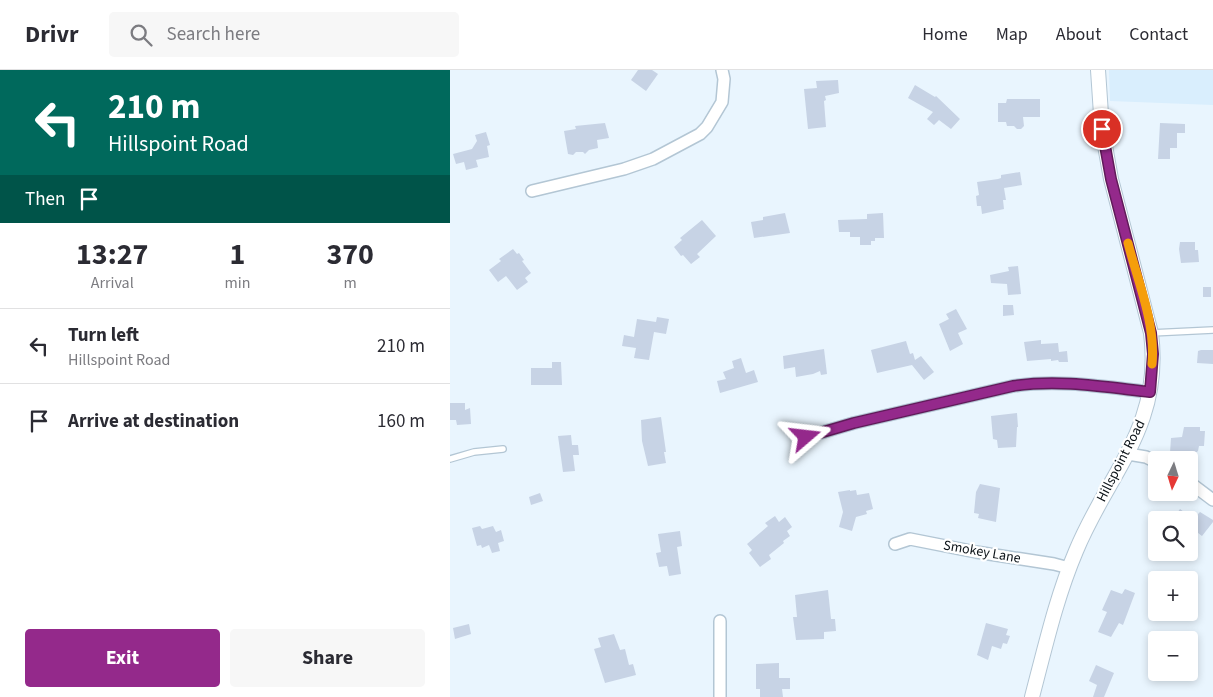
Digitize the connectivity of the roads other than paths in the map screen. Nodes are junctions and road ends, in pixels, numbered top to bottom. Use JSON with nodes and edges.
{"nodes":[{"id":1,"x":722,"y":70,"type":"edge"},
{"id":2,"x":1098,"y":70,"type":"edge"},
{"id":3,"x":532,"y":191,"type":"dead end"},
{"id":4,"x":1213,"y":330,"type":"edge"},
{"id":5,"x":1151,"y":333,"type":"junction"},
{"id":6,"x":1150,"y":392,"type":"junction"},
{"id":7,"x":806,"y":437,"type":"dead end"},
{"id":8,"x":503,"y":449,"type":"dead end"},
{"id":9,"x":1128,"y":454,"type":"junction"},
{"id":10,"x":1148,"y":458,"type":"edge"},
{"id":11,"x":450,"y":459,"type":"edge"},
{"id":12,"x":1198,"y":489,"type":"edge"},
{"id":13,"x":1213,"y":500,"type":"edge"},
{"id":14,"x":895,"y":544,"type":"dead end"},
{"id":15,"x":1069,"y":568,"type":"junction"},
{"id":16,"x":720,"y":621,"type":"dead end"},
{"id":17,"x":720,"y":697,"type":"edge"},
{"id":18,"x":1032,"y":697,"type":"edge"}],
"edges":[{"from":1,"to":3,"type":"street"},
{"from":2,"to":5,"type":"street","name":"Hillspoint Road"},
{"from":4,"to":5,"type":"lane"},
{"from":5,"to":6,"type":"street","name":"Hillspoint Road"},
{"from":6,"to":7,"type":"street"},
{"from":6,"to":9,"type":"street","name":"Hillspoint Road"},
{"from":8,"to":11,"type":"lane"},
{"from":9,"to":10,"type":"street"},
{"from":9,"to":15,"type":"street","name":"Hillspoint Road"},
{"from":12,"to":13,"type":"street"},
{"from":14,"to":15,"type":"street","name":"Smokey Lane"},
{"from":15,"to":18,"type":"street","name":"Hillspoint Road"},
{"from":16,"to":17,"type":"street"}]}
